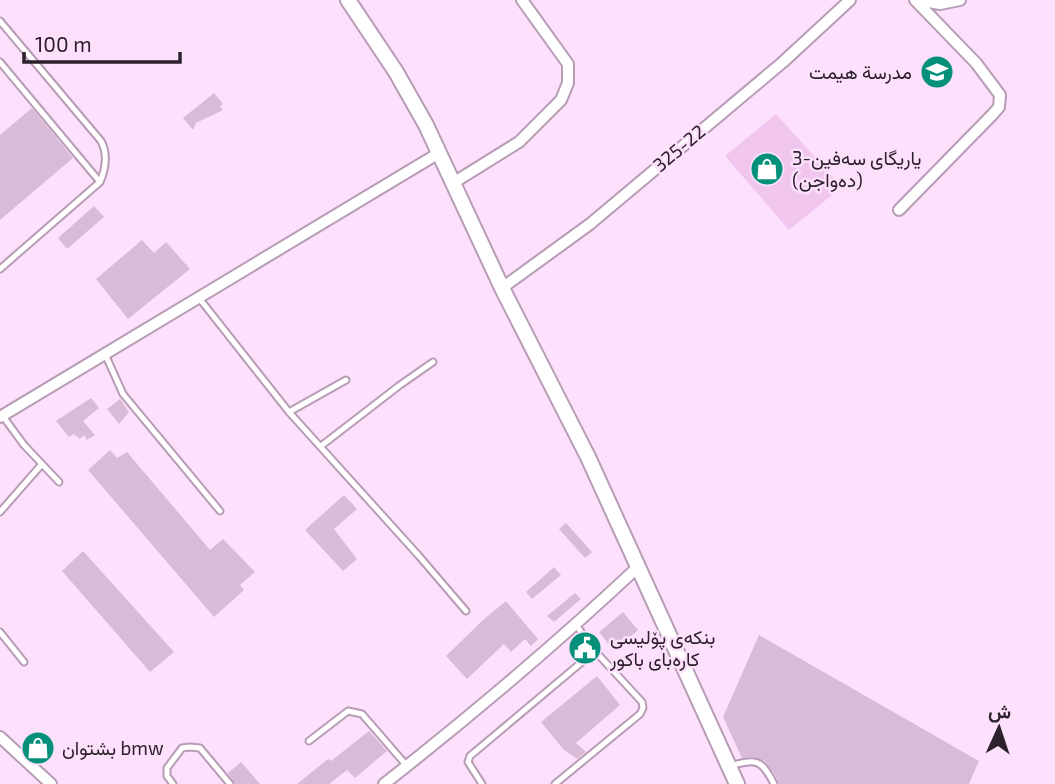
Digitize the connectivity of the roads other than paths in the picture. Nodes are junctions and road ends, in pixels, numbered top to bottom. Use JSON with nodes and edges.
{"nodes":[{"id":1,"x":348,"y":0,"type":"edge"},
{"id":2,"x":522,"y":0,"type":"edge"},
{"id":3,"x":916,"y":0,"type":"edge"},
{"id":4,"x":960,"y":0,"type":"edge"},
{"id":5,"x":845,"y":1,"type":"edge"},
{"id":6,"x":0,"y":21,"type":"edge"},
{"id":7,"x":0,"y":62,"type":"edge"},
{"id":8,"x":439,"y":153,"type":"junction"},
{"id":9,"x":100,"y":182,"type":"junction"},
{"id":10,"x":453,"y":183,"type":"junction"},
{"id":11,"x":899,"y":210,"type":"dead end"},
{"id":12,"x":0,"y":269,"type":"edge"},
{"id":13,"x":502,"y":288,"type":"junction"},
{"id":14,"x":199,"y":298,"type":"junction"},
{"id":15,"x":105,"y":354,"type":"junction"},
{"id":16,"x":433,"y":362,"type":"dead end"},
{"id":17,"x":346,"y":380,"type":"dead end"},
{"id":18,"x":289,"y":412,"type":"junction"},
{"id":19,"x":1,"y":416,"type":"edge"},
{"id":20,"x":321,"y":446,"type":"junction"},
{"id":21,"x":42,"y":464,"type":"junction"},
{"id":22,"x":59,"y":482,"type":"dead end"},
{"id":23,"x":220,"y":511,"type":"dead end"},
{"id":24,"x":0,"y":512,"type":"edge"},
{"id":25,"x":639,"y":566,"type":"junction"},
{"id":26,"x":466,"y":611,"type":"dead end"},
{"id":27,"x":576,"y":625,"type":"junction"},
{"id":28,"x":0,"y":632,"type":"edge"},
{"id":29,"x":595,"y":651,"type":"junction"},
{"id":30,"x":24,"y":662,"type":"dead end"},
{"id":31,"x":0,"y":737,"type":"edge"},
{"id":32,"x":309,"y":741,"type":"dead end"},
{"id":33,"x":407,"y":766,"type":"junction"},
{"id":34,"x":729,"y":766,"type":"junction"},
{"id":35,"x":51,"y":784,"type":"edge"},
{"id":36,"x":173,"y":784,"type":"edge"},
{"id":37,"x":230,"y":784,"type":"edge"},
{"id":38,"x":384,"y":784,"type":"edge"},
{"id":39,"x":482,"y":784,"type":"edge"},
{"id":40,"x":555,"y":784,"type":"edge"},
{"id":41,"x":737,"y":784,"type":"edge"},
{"id":42,"x":774,"y":784,"type":"edge"}],
"edges":[{"from":1,"to":8,"type":"street"},
{"from":2,"to":10,"type":"street"},
{"from":3,"to":4,"type":"street"},
{"from":3,"to":11,"type":"street"},
{"from":5,"to":13,"type":"street","name":"325-22"},
{"from":6,"to":9,"type":"lane"},
{"from":7,"to":9,"type":"lane"},
{"from":8,"to":10,"type":"street"},
{"from":8,"to":14,"type":"street"},
{"from":9,"to":12,"type":"lane"},
{"from":10,"to":13,"type":"street"},
{"from":13,"to":25,"type":"street"},
{"from":14,"to":15,"type":"street"},
{"from":14,"to":18,"type":"lane"},
{"from":15,"to":19,"type":"street"},
{"from":15,"to":23,"type":"lane"},
{"from":16,"to":20,"type":"lane"},
{"from":17,"to":18,"type":"lane"},
{"from":18,"to":20,"type":"lane"},
{"from":19,"to":21,"type":"lane"},
{"from":20,"to":26,"type":"lane"},
{"from":21,"to":22,"type":"lane"},
{"from":21,"to":24,"type":"lane"},
{"from":25,"to":27,"type":"street"},
{"from":25,"to":34,"type":"street"},
{"from":27,"to":29,"type":"lane"},
{"from":27,"to":33,"type":"street"},
{"from":28,"to":30,"type":"lane"},
{"from":29,"to":39,"type":"lane"},
{"from":29,"to":40,"type":"lane"},
{"from":31,"to":35,"type":"street"},
{"from":32,"to":33,"type":"lane"},
{"from":33,"to":38,"type":"street"},
{"from":34,"to":41,"type":"street"},
{"from":34,"to":42,"type":"lane"},
{"from":36,"to":37,"type":"lane"}]}
